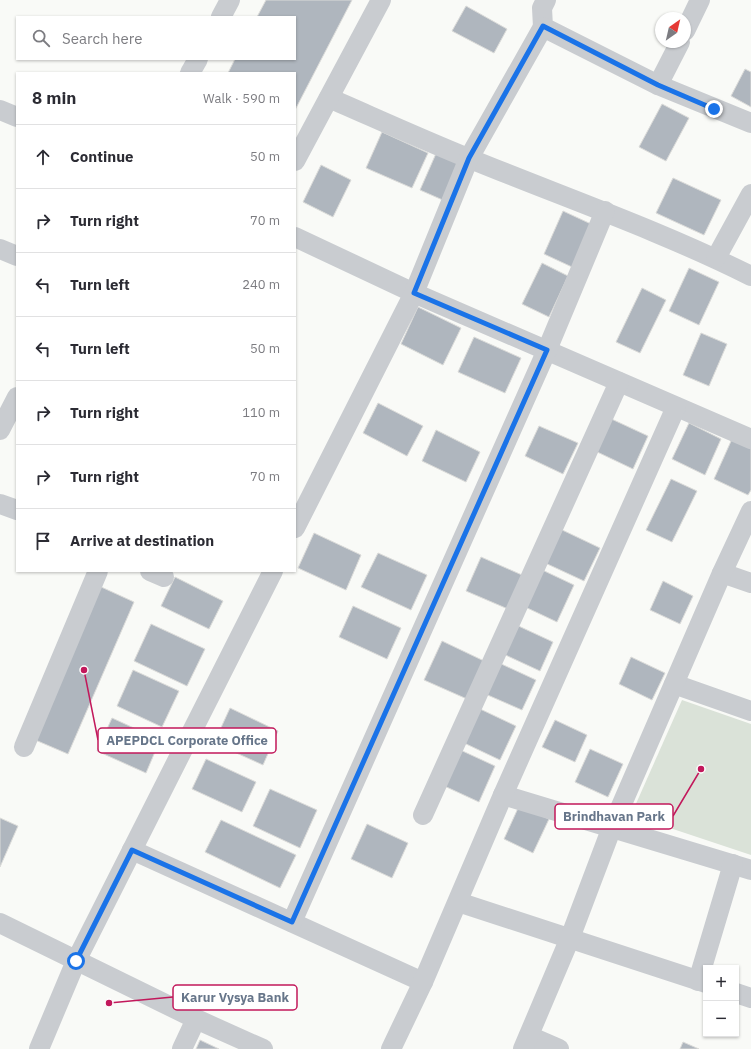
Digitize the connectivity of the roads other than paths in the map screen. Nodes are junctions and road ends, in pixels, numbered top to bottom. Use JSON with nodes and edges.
{"nodes":[{"id":1,"x":230,"y":0,"type":"edge"},
{"id":2,"x":381,"y":0,"type":"edge"},
{"id":3,"x":546,"y":0,"type":"edge"},
{"id":4,"x":700,"y":0,"type":"edge"},
{"id":5,"x":222,"y":16,"type":"edge"},
{"id":6,"x":691,"y":19,"type":"edge"},
{"id":7,"x":543,"y":26,"type":"junction"},
{"id":8,"x":677,"y":48,"type":"edge"},
{"id":9,"x":197,"y":60,"type":"edge"},
{"id":10,"x":191,"y":72,"type":"edge"},
{"id":11,"x":658,"y":85,"type":"junction"},
{"id":12,"x":329,"y":98,"type":"junction"},
{"id":13,"x":0,"y":110,"type":"edge"},
{"id":14,"x":16,"y":117,"type":"edge"},
{"id":15,"x":751,"y":123,"type":"edge"},
{"id":16,"x":469,"y":158,"type":"junction"},
{"id":17,"x":296,"y":159,"type":"edge"},
{"id":18,"x":751,"y":194,"type":"edge"},
{"id":19,"x":605,"y":211,"type":"junction"},
{"id":20,"x":296,"y":237,"type":"edge"},
{"id":21,"x":0,"y":249,"type":"edge"},
{"id":22,"x":16,"y":256,"type":"edge"},
{"id":23,"x":716,"y":258,"type":"junction"},
{"id":24,"x":751,"y":276,"type":"edge"},
{"id":25,"x":414,"y":293,"type":"junction"},
{"id":26,"x":547,"y":350,"type":"junction"},
{"id":27,"x":619,"y":382,"type":"junction"},
{"id":28,"x":16,"y":400,"type":"edge"},
{"id":29,"x":676,"y":407,"type":"junction"},
{"id":30,"x":0,"y":430,"type":"edge"},
{"id":31,"x":751,"y":440,"type":"edge"},
{"id":32,"x":0,"y":504,"type":"edge"},
{"id":33,"x":16,"y":510,"type":"edge"},
{"id":34,"x":751,"y":511,"type":"edge"},
{"id":35,"x":296,"y":526,"type":"edge"},
{"id":36,"x":98,"y":572,"type":"edge"},
{"id":37,"x":272,"y":572,"type":"edge"},
{"id":38,"x":722,"y":573,"type":"junction"},
{"id":39,"x":751,"y":583,"type":"edge"},
{"id":40,"x":674,"y":684,"type":"junction"},
{"id":41,"x":751,"y":711,"type":"edge"},
{"id":42,"x":24,"y":746,"type":"dead end"},
{"id":43,"x":503,"y":795,"type":"junction"},
{"id":44,"x":423,"y":815,"type":"dead end"},
{"id":45,"x":612,"y":827,"type":"junction"},
{"id":46,"x":132,"y":850,"type":"junction"},
{"id":47,"x":742,"y":867,"type":"edge"},
{"id":48,"x":458,"y":902,"type":"junction"},
{"id":49,"x":292,"y":922,"type":"junction"},
{"id":50,"x":0,"y":923,"type":"edge"},
{"id":51,"x":570,"y":938,"type":"junction"},
{"id":52,"x":76,"y":961,"type":"junction"},
{"id":53,"x":423,"y":982,"type":"junction"},
{"id":54,"x":702,"y":982,"type":"edge"},
{"id":55,"x":739,"y":994,"type":"edge"},
{"id":56,"x":751,"y":998,"type":"edge"},
{"id":57,"x":196,"y":1019,"type":"junction"},
{"id":58,"x":526,"y":1042,"type":"edge"},
{"id":59,"x":39,"y":1049,"type":"edge"},
{"id":60,"x":182,"y":1049,"type":"edge"},
{"id":61,"x":262,"y":1049,"type":"edge"},
{"id":62,"x":391,"y":1049,"type":"edge"},
{"id":63,"x":559,"y":1049,"type":"edge"}],
"edges":[{"from":1,"to":5,"type":"street"},
{"from":2,"to":12,"type":"street"},
{"from":3,"to":7,"type":"street"},
{"from":4,"to":6,"type":"street"},
{"from":7,"to":11,"type":"street"},
{"from":7,"to":16,"type":"street"},
{"from":8,"to":11,"type":"street"},
{"from":9,"to":10,"type":"street"},
{"from":11,"to":15,"type":"street"},
{"from":12,"to":16,"type":"street"},
{"from":12,"to":17,"type":"street"},
{"from":13,"to":14,"type":"street"},
{"from":16,"to":19,"type":"street"},
{"from":16,"to":25,"type":"street"},
{"from":18,"to":23,"type":"street"},
{"from":19,"to":23,"type":"street"},
{"from":19,"to":26,"type":"street"},
{"from":20,"to":25,"type":"street"},
{"from":21,"to":22,"type":"street"},
{"from":23,"to":24,"type":"street"},
{"from":25,"to":26,"type":"street"},
{"from":25,"to":35,"type":"street"},
{"from":26,"to":27,"type":"street"},
{"from":26,"to":49,"type":"street"},
{"from":27,"to":29,"type":"street"},
{"from":27,"to":44,"type":"street"},
{"from":28,"to":30,"type":"street"},
{"from":29,"to":31,"type":"street"},
{"from":29,"to":43,"type":"street"},
{"from":32,"to":33,"type":"street"},
{"from":34,"to":38,"type":"street"},
{"from":36,"to":42,"type":"street"},
{"from":37,"to":46,"type":"street"},
{"from":38,"to":39,"type":"street"},
{"from":38,"to":40,"type":"street"},
{"from":40,"to":41,"type":"street"},
{"from":40,"to":45,"type":"street"},
{"from":43,"to":45,"type":"street"},
{"from":43,"to":48,"type":"street"},
{"from":45,"to":47,"type":"street"},
{"from":45,"to":51,"type":"street"},
{"from":46,"to":49,"type":"street"},
{"from":46,"to":52,"type":"street"},
{"from":47,"to":54,"type":"street"},
{"from":48,"to":51,"type":"street"},
{"from":48,"to":53,"type":"street"},
{"from":49,"to":53,"type":"street"},
{"from":50,"to":52,"type":"street"},
{"from":51,"to":54,"type":"street"},
{"from":51,"to":58,"type":"street"},
{"from":52,"to":57,"type":"street"},
{"from":52,"to":59,"type":"street"},
{"from":53,"to":62,"type":"street"},
{"from":55,"to":56,"type":"street"},
{"from":57,"to":60,"type":"street"},
{"from":57,"to":61,"type":"street"},
{"from":58,"to":63,"type":"street"}]}
